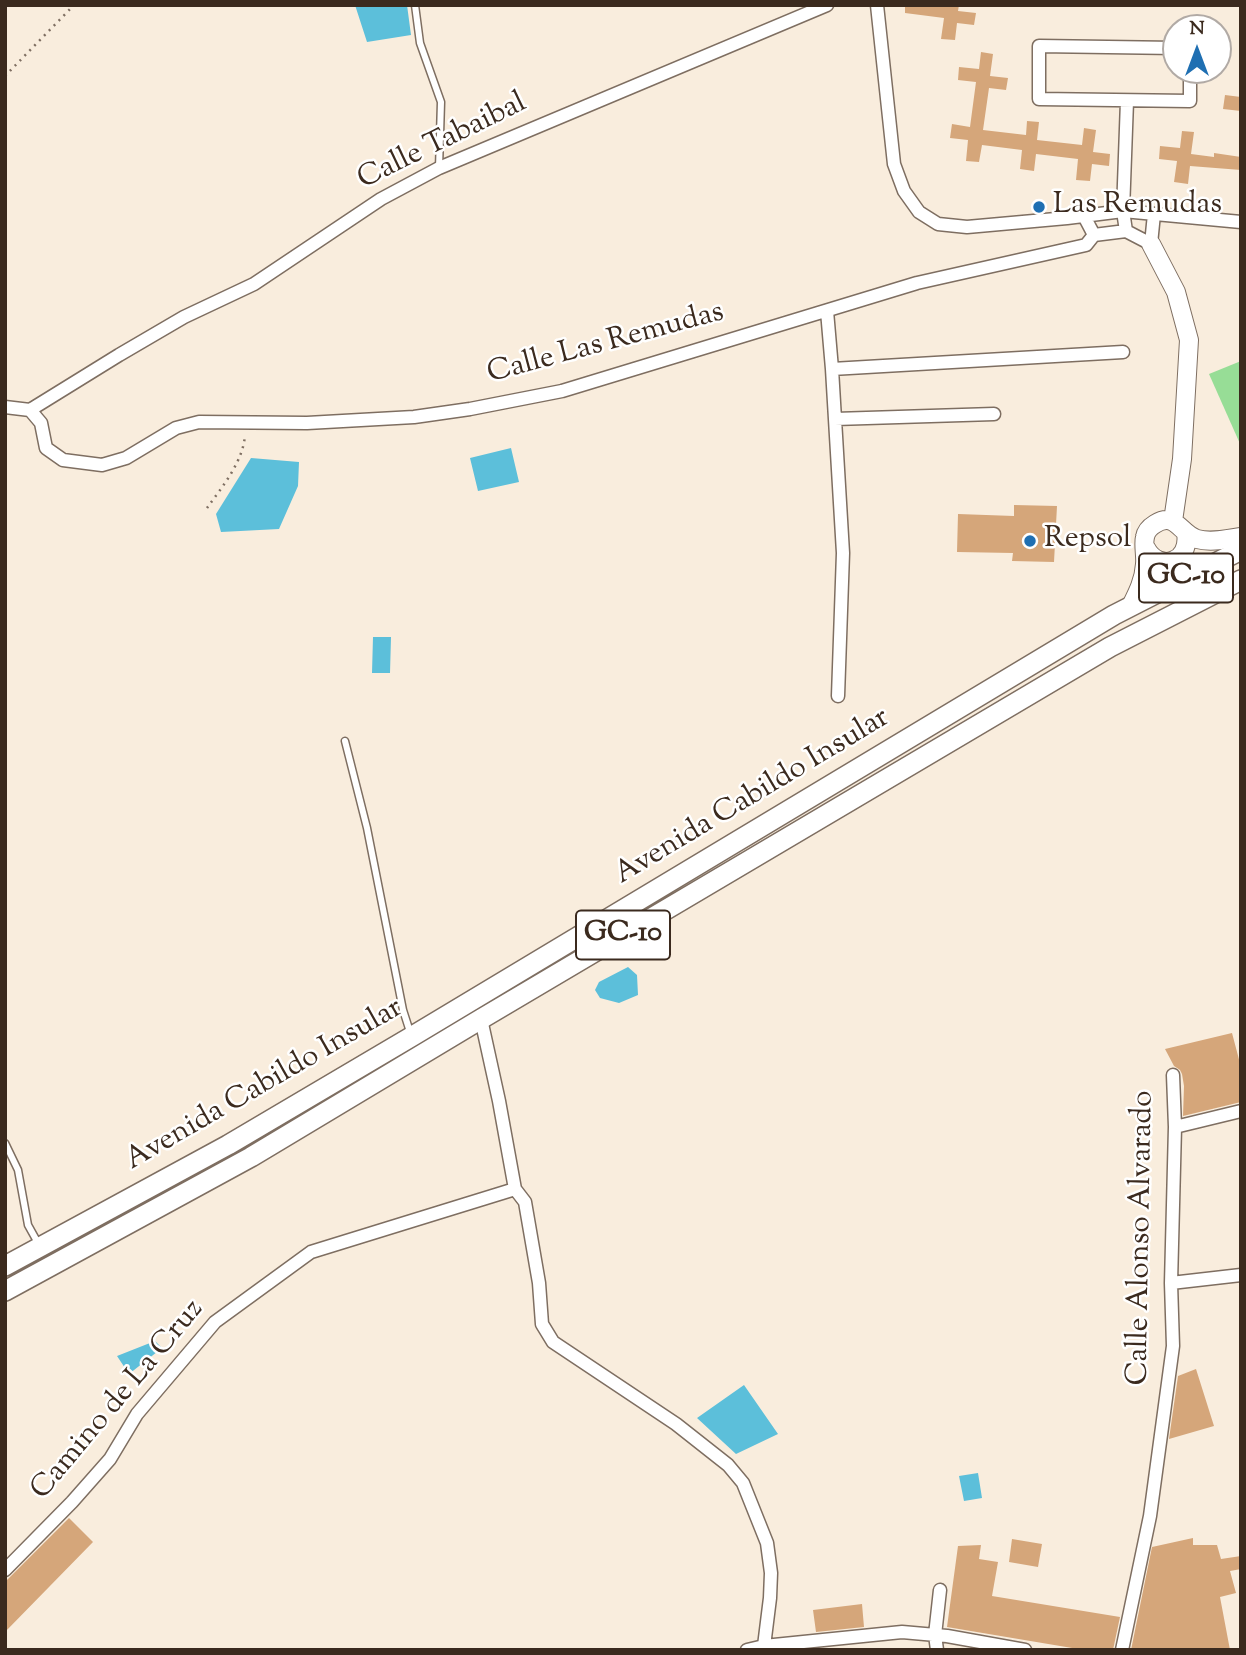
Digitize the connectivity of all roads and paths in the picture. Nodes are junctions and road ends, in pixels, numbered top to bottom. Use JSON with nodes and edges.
{"nodes":[{"id":1,"x":74,"y":5,"type":"edge"},
{"id":2,"x":415,"y":5,"type":"edge"},
{"id":3,"x":827,"y":5,"type":"edge"},
{"id":4,"x":877,"y":5,"type":"edge"},
{"id":5,"x":1162,"y":48,"type":"edge"},
{"id":6,"x":5,"y":76,"type":"edge"},
{"id":7,"x":1190,"y":84,"type":"edge"},
{"id":8,"x":1127,"y":101,"type":"junction"},
{"id":9,"x":439,"y":168,"type":"junction"},
{"id":10,"x":1123,"y":211,"type":"junction"},
{"id":11,"x":1154,"y":214,"type":"junction"},
{"id":12,"x":1084,"y":216,"type":"junction"},
{"id":13,"x":1241,"y":222,"type":"edge"},
{"id":14,"x":1126,"y":230,"type":"junction"},
{"id":15,"x":1094,"y":235,"type":"junction"},
{"id":16,"x":1151,"y":244,"type":"junction"},
{"id":17,"x":827,"y":311,"type":"junction"},
{"id":18,"x":1123,"y":352,"type":"dead end"},
{"id":19,"x":832,"y":369,"type":"junction"},
{"id":20,"x":5,"y":407,"type":"edge"},
{"id":21,"x":30,"y":410,"type":"junction"},
{"id":22,"x":994,"y":414,"type":"dead end"},
{"id":23,"x":835,"y":419,"type":"junction"},
{"id":24,"x":245,"y":422,"type":"junction"},
{"id":25,"x":206,"y":508,"type":"dead end"},
{"id":26,"x":1179,"y":527,"type":"junction"},
{"id":27,"x":1241,"y":537,"type":"edge"},
{"id":28,"x":1146,"y":548,"type":"junction"},
{"id":29,"x":1241,"y":550,"type":"edge"},
{"id":30,"x":1241,"y":580,"type":"edge"},
{"id":31,"x":1131,"y":606,"type":"junction"},
{"id":32,"x":838,"y":696,"type":"dead end"},
{"id":33,"x":345,"y":741,"type":"dead end"},
{"id":34,"x":481,"y":1019,"type":"junction"},
{"id":35,"x":411,"y":1037,"type":"junction"},
{"id":36,"x":1172,"y":1075,"type":"dead end"},
{"id":37,"x":1241,"y":1111,"type":"edge"},
{"id":38,"x":1175,"y":1127,"type":"junction"},
{"id":39,"x":5,"y":1143,"type":"edge"},
{"id":40,"x":515,"y":1189,"type":"junction"},
{"id":41,"x":40,"y":1247,"type":"junction"},
{"id":42,"x":5,"y":1266,"type":"edge"},
{"id":43,"x":1241,"y":1275,"type":"edge"},
{"id":44,"x":1171,"y":1283,"type":"junction"},
{"id":45,"x":5,"y":1291,"type":"edge"},
{"id":46,"x":5,"y":1570,"type":"edge"},
{"id":47,"x":940,"y":1590,"type":"dead end"},
{"id":48,"x":935,"y":1635,"type":"junction"},
{"id":49,"x":764,"y":1646,"type":"junction"},
{"id":50,"x":747,"y":1650,"type":"edge"},
{"id":51,"x":937,"y":1650,"type":"edge"},
{"id":52,"x":1025,"y":1650,"type":"edge"},
{"id":53,"x":1122,"y":1650,"type":"edge"}],
"edges":[{"from":1,"to":6,"type":"path"},
{"from":2,"to":9,"type":"lane"},
{"from":3,"to":9,"type":"street","name":"Calle Tabaibal"},
{"from":4,"to":12,"type":"street"},
{"from":5,"to":8,"type":"street"},
{"from":7,"to":8,"type":"street"},
{"from":8,"to":10,"type":"street"},
{"from":9,"to":21,"type":"street","name":"Calle Tabaibal"},
{"from":10,"to":11,"type":"street"},
{"from":10,"to":12,"type":"street"},
{"from":10,"to":14,"type":"street"},
{"from":11,"to":13,"type":"street"},
{"from":11,"to":16,"type":"street"},
{"from":12,"to":15,"type":"street"},
{"from":14,"to":15,"type":"street","name":"Calle Las Remudas"},
{"from":14,"to":16,"type":"street"},
{"from":15,"to":17,"type":"street","name":"Calle Las Remudas"},
{"from":16,"to":26,"type":"street"},
{"from":17,"to":19,"type":"street"},
{"from":17,"to":24,"type":"street","name":"Calle Las Remudas"},
{"from":18,"to":19,"type":"street"},
{"from":19,"to":23,"type":"street"},
{"from":20,"to":21,"type":"street"},
{"from":21,"to":24,"type":"street","name":"Calle Las Remudas"},
{"from":22,"to":23,"type":"street"},
{"from":23,"to":32,"type":"street"},
{"from":24,"to":25,"type":"path"},
{"from":26,"to":27,"type":"street"},
{"from":26,"to":28,"type":"street"},
{"from":26,"to":28,"type":"street"},
{"from":28,"to":31,"type":"street"},
{"from":29,"to":31,"type":"main road","name":"Avenida Cabildo Insular","number":"GC-10"},
{"from":30,"to":34,"type":"main road","name":"Avenida Cabildo Insular","number":"GC-10"},
{"from":31,"to":35,"type":"main road","name":"Avenida Cabildo Insular","number":"GC-10"},
{"from":33,"to":35,"type":"lane"},
{"from":34,"to":40,"type":"street"},
{"from":34,"to":45,"type":"main road","name":"Avenida Cabildo Insular","number":"GC-10"},
{"from":35,"to":41,"type":"main road","name":"Avenida Cabildo Insular","number":"GC-10"},
{"from":36,"to":38,"type":"street","name":"Calle Alonso Alvarado"},
{"from":37,"to":38,"type":"street"},
{"from":38,"to":44,"type":"street","name":"Calle Alonso Alvarado"},
{"from":39,"to":41,"type":"lane"},
{"from":40,"to":46,"type":"street","name":"Camino de La Cruz"},
{"from":40,"to":49,"type":"street"},
{"from":41,"to":42,"type":"main road","name":"Avenida Cabildo Insular","number":"GC-10"},
{"from":43,"to":44,"type":"street"},
{"from":44,"to":53,"type":"street","name":"Calle Alonso Alvarado"},
{"from":47,"to":48,"type":"street"},
{"from":48,"to":49,"type":"street"},
{"from":48,"to":51,"type":"street"},
{"from":48,"to":52,"type":"street"},
{"from":49,"to":50,"type":"street"}]}
